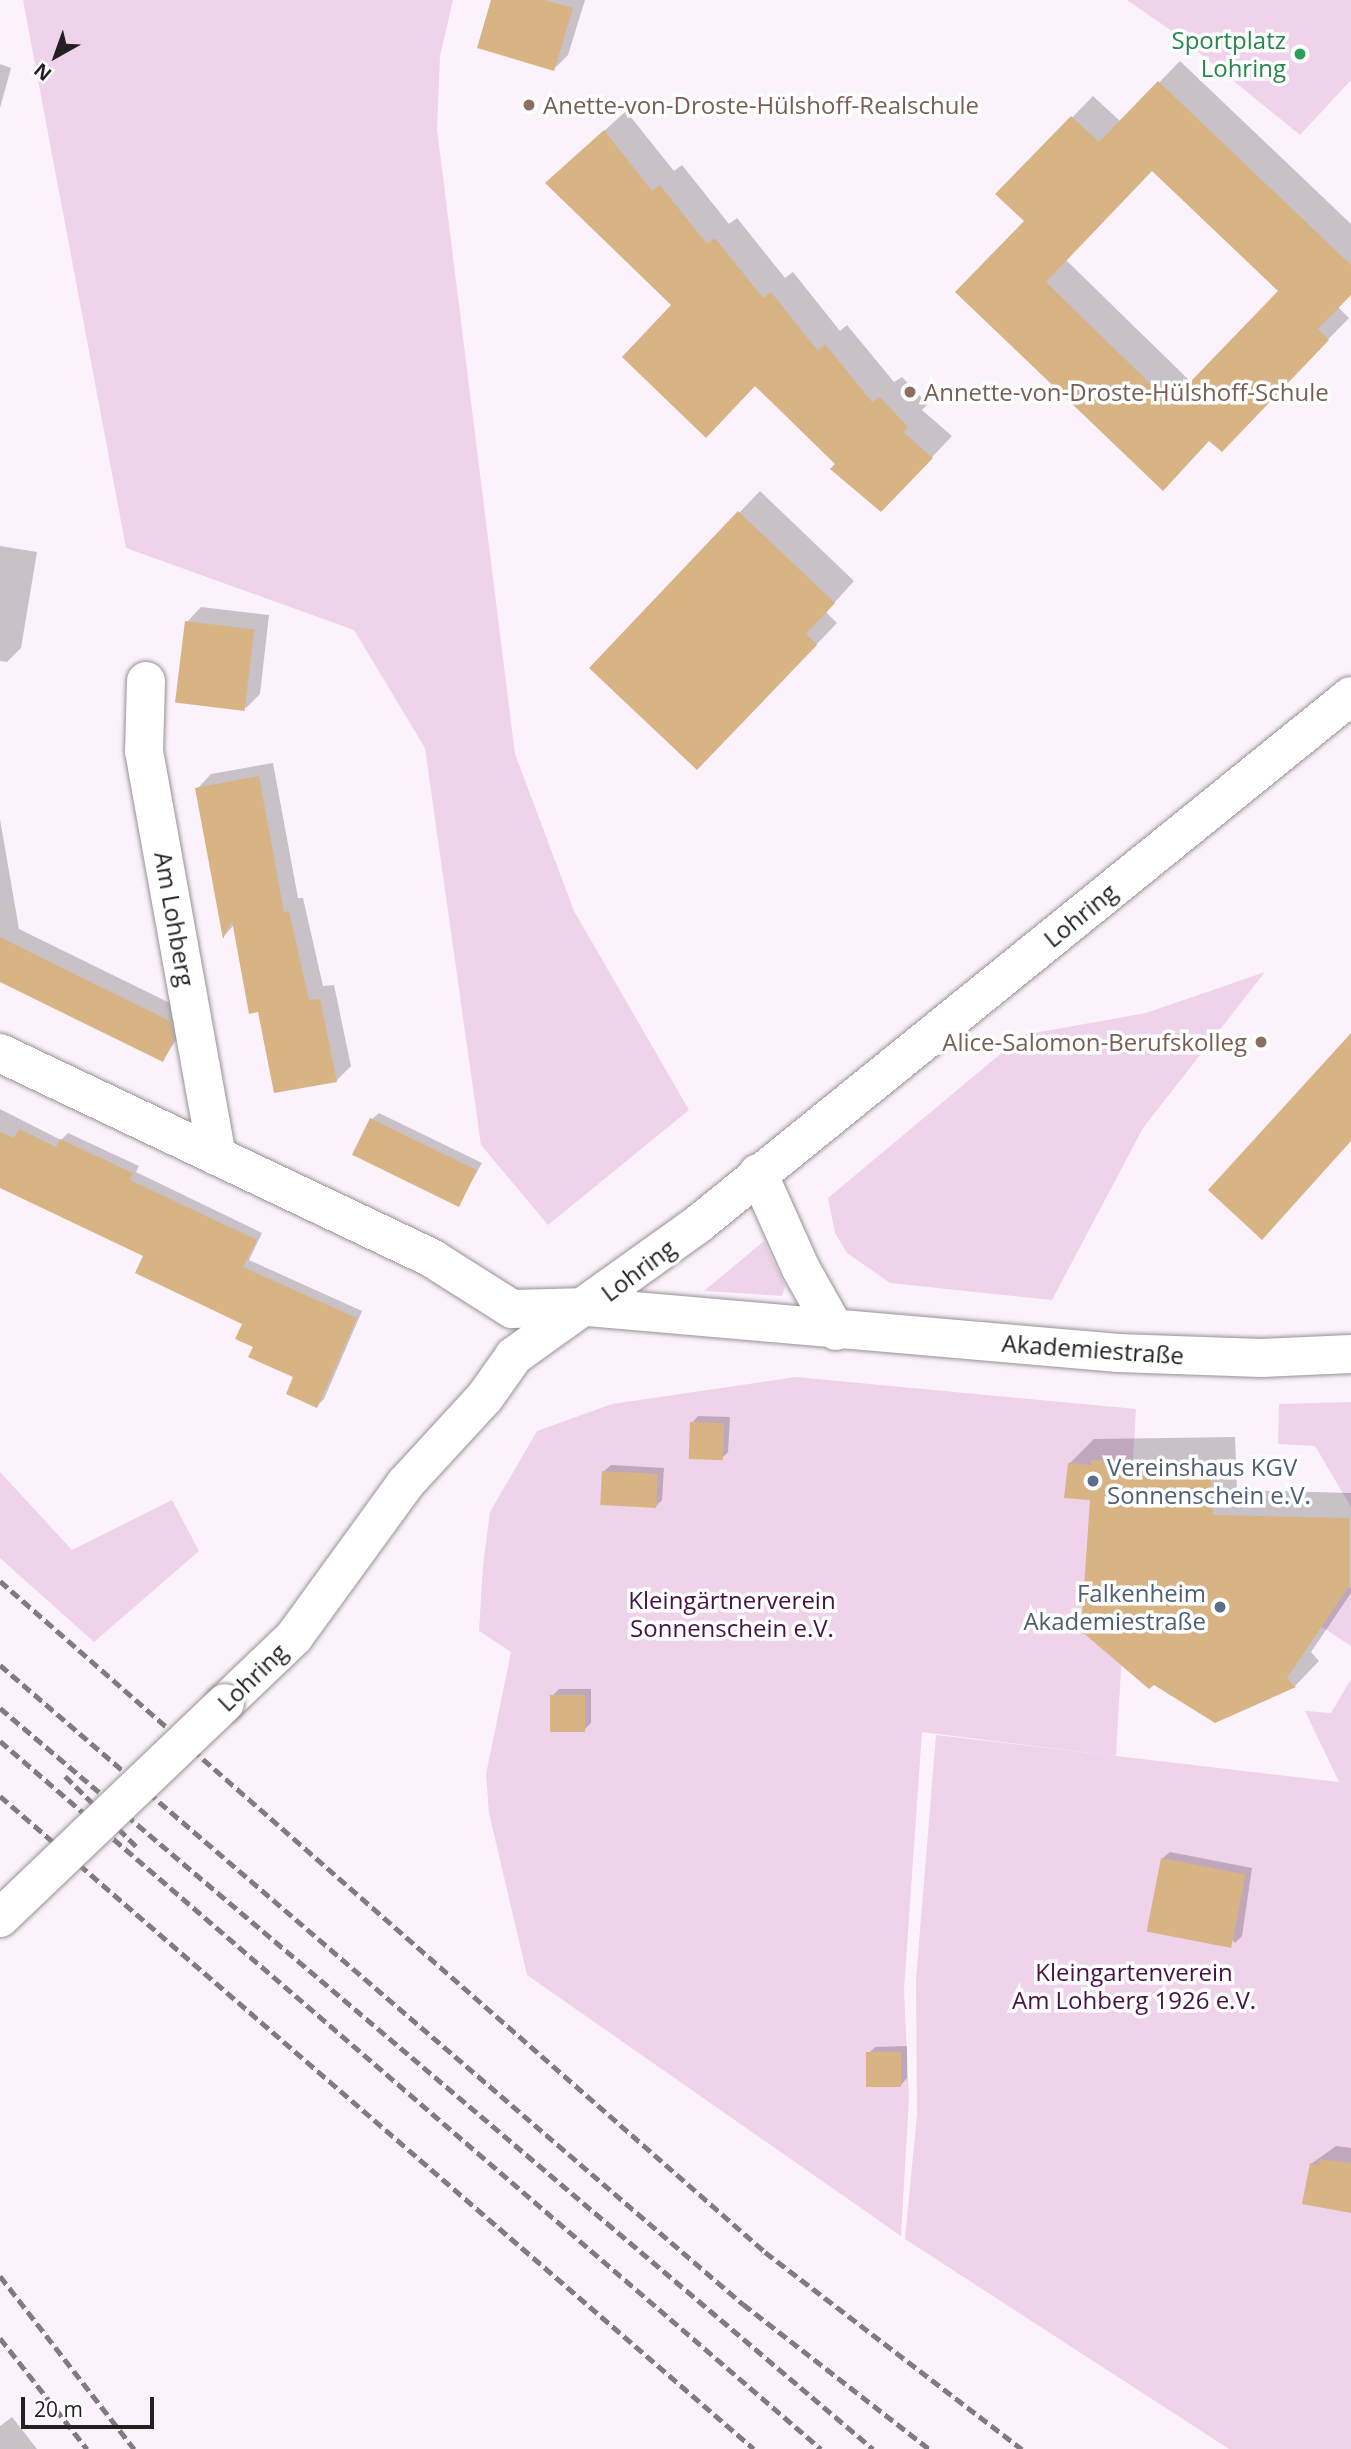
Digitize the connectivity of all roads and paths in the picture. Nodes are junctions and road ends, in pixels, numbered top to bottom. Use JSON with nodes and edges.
{"nodes":[{"id":1,"x":146,"y":681,"type":"dead end"},
{"id":2,"x":1351,"y":696,"type":"edge"},
{"id":3,"x":0,"y":1053,"type":"edge"},
{"id":4,"x":217,"y":1156,"type":"junction"},
{"id":5,"x":758,"y":1173,"type":"junction"},
{"id":6,"x":588,"y":1307,"type":"junction"},
{"id":7,"x":836,"y":1331,"type":"junction"},
{"id":8,"x":1351,"y":1354,"type":"edge"},
{"id":9,"x":0,"y":1918,"type":"edge"}],
"edges":[{"from":1,"to":4,"type":"street","name":"Am Lohberg"},
{"from":2,"to":5,"type":"street","name":"Lohring"},
{"from":3,"to":4,"type":"street"},
{"from":4,"to":6,"type":"street"},
{"from":5,"to":6,"type":"street","name":"Lohring"},
{"from":5,"to":7,"type":"street"},
{"from":6,"to":7,"type":"street","name":"Akademiestraße"},
{"from":6,"to":9,"type":"street","name":"Lohring","bridge":true},
{"from":7,"to":8,"type":"street","name":"Akademiestraße"}]}
